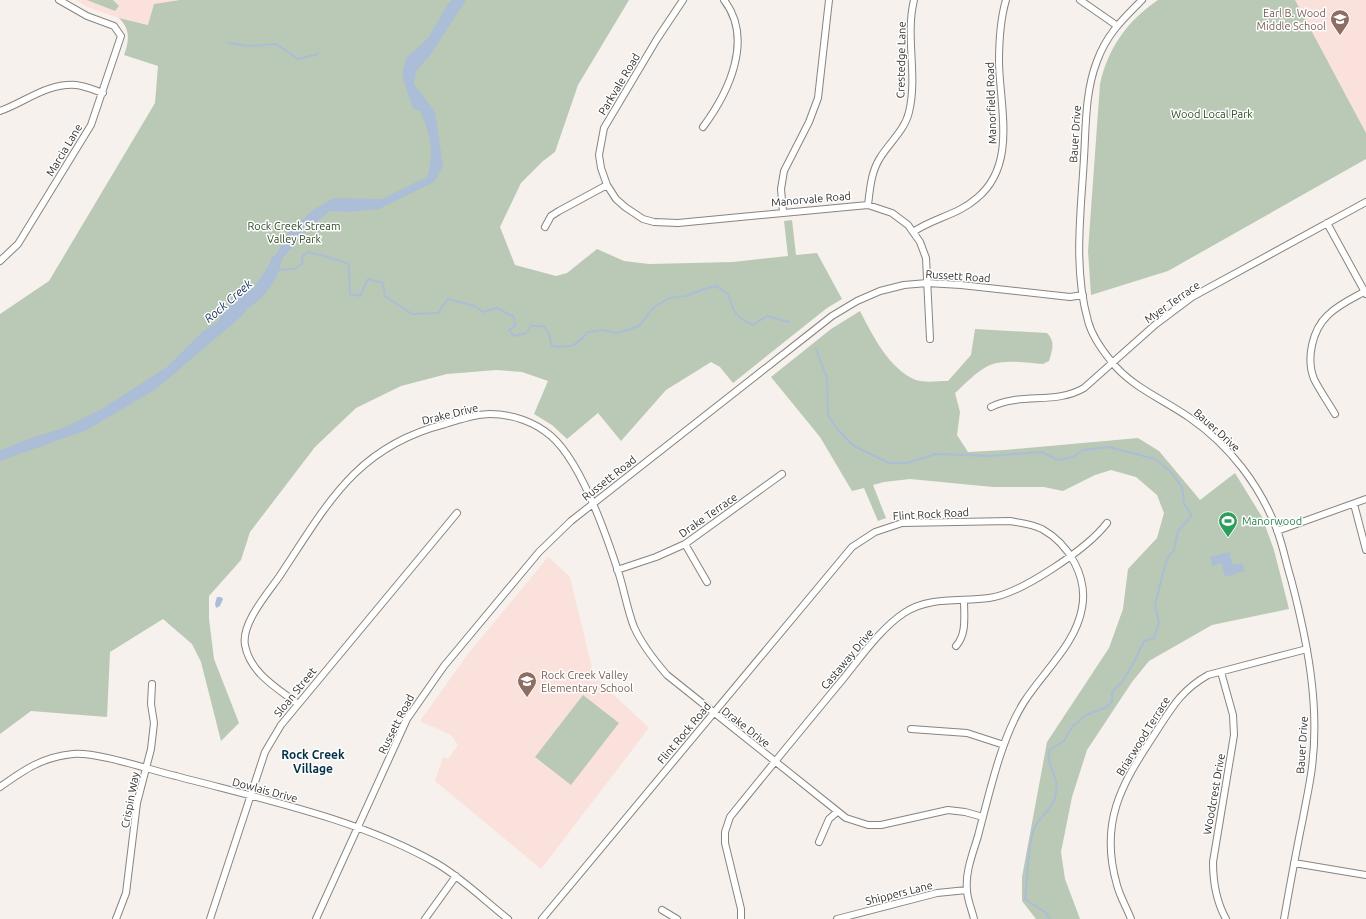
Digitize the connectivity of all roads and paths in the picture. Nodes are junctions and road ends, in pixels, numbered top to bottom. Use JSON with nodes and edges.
{"nodes":[{"id":1,"x":59,"y":0,"type":"edge"},
{"id":2,"x":683,"y":0,"type":"edge"},
{"id":3,"x":724,"y":0,"type":"edge"},
{"id":4,"x":829,"y":0,"type":"edge"},
{"id":5,"x":914,"y":0,"type":"edge"},
{"id":6,"x":1006,"y":0,"type":"edge"},
{"id":7,"x":1080,"y":0,"type":"edge"},
{"id":8,"x":1142,"y":0,"type":"edge"},
{"id":9,"x":1116,"y":25,"type":"junction"},
{"id":10,"x":103,"y":93,"type":"junction"},
{"id":11,"x":0,"y":111,"type":"edge"},
{"id":12,"x":703,"y":127,"type":"dead end"},
{"id":13,"x":607,"y":185,"type":"junction"},
{"id":14,"x":1366,"y":202,"type":"edge"},
{"id":15,"x":868,"y":205,"type":"junction"},
{"id":16,"x":783,"y":212,"type":"junction"},
{"id":17,"x":1327,"y":223,"type":"junction"},
{"id":18,"x":545,"y":227,"type":"dead end"},
{"id":19,"x":913,"y":232,"type":"junction"},
{"id":20,"x":0,"y":261,"type":"edge"},
{"id":21,"x":927,"y":283,"type":"junction"},
{"id":22,"x":1365,"y":293,"type":"edge"},
{"id":23,"x":1083,"y":295,"type":"junction"},
{"id":24,"x":930,"y":339,"type":"dead end"},
{"id":25,"x":1112,"y":363,"type":"junction"},
{"id":26,"x":991,"y":406,"type":"dead end"},
{"id":27,"x":1335,"y":414,"type":"dead end"},
{"id":28,"x":782,"y":474,"type":"dead end"},
{"id":29,"x":1366,"y":499,"type":"edge"},
{"id":30,"x":593,"y":504,"type":"junction"},
{"id":31,"x":1354,"y":504,"type":"junction"},
{"id":32,"x":457,"y":513,"type":"dead end"},
{"id":33,"x":1107,"y":523,"type":"dead end"},
{"id":34,"x":1277,"y":530,"type":"junction"},
{"id":35,"x":685,"y":544,"type":"junction"},
{"id":36,"x":1366,"y":550,"type":"edge"},
{"id":37,"x":1071,"y":555,"type":"junction"},
{"id":38,"x":617,"y":570,"type":"junction"},
{"id":39,"x":707,"y":582,"type":"dead end"},
{"id":40,"x":964,"y":600,"type":"junction"},
{"id":41,"x":956,"y":646,"type":"dead end"},
{"id":42,"x":1307,"y":649,"type":"junction"},
{"id":43,"x":1221,"y":672,"type":"junction"},
{"id":44,"x":152,"y":684,"type":"dead end"},
{"id":45,"x":298,"y":704,"type":"junction"},
{"id":46,"x":714,"y":714,"type":"junction"},
{"id":47,"x":912,"y":729,"type":"dead end"},
{"id":48,"x":1004,"y":745,"type":"junction"},
{"id":49,"x":774,"y":762,"type":"junction"},
{"id":50,"x":146,"y":769,"type":"junction"},
{"id":51,"x":0,"y":787,"type":"edge"},
{"id":52,"x":250,"y":796,"type":"junction"},
{"id":53,"x":837,"y":812,"type":"junction"},
{"id":54,"x":983,"y":817,"type":"junction"},
{"id":55,"x":358,"y":828,"type":"junction"},
{"id":56,"x":819,"y":842,"type":"dead end"},
{"id":57,"x":1294,"y":863,"type":"junction"},
{"id":58,"x":1366,"y":875,"type":"edge"},
{"id":59,"x":456,"y":876,"type":"junction"},
{"id":60,"x":966,"y":890,"type":"junction"},
{"id":61,"x":662,"y":910,"type":"dead end"},
{"id":62,"x":861,"y":916,"type":"edge"},
{"id":63,"x":116,"y":919,"type":"edge"},
{"id":64,"x":210,"y":919,"type":"edge"},
{"id":65,"x":316,"y":919,"type":"edge"},
{"id":66,"x":425,"y":919,"type":"edge"},
{"id":67,"x":508,"y":919,"type":"edge"},
{"id":68,"x":542,"y":919,"type":"edge"},
{"id":69,"x":677,"y":919,"type":"edge"},
{"id":70,"x":741,"y":919,"type":"edge"},
{"id":71,"x":837,"y":919,"type":"edge"},
{"id":72,"x":974,"y":919,"type":"edge"},
{"id":73,"x":1132,"y":919,"type":"edge"},
{"id":74,"x":1226,"y":919,"type":"edge"},
{"id":75,"x":1284,"y":919,"type":"edge"}],
"edges":[{"from":1,"to":10,"type":"street","name":"Marcia Lane"},
{"from":2,"to":13,"type":"street","name":"Parkvale Road"},
{"from":3,"to":12,"type":"street"},
{"from":4,"to":16,"type":"street"},
{"from":5,"to":15,"type":"street","name":"Crestedge Lane"},
{"from":6,"to":19,"type":"street","name":"Manorfield Road"},
{"from":7,"to":9,"type":"street"},
{"from":8,"to":9,"type":"street","name":"Bauer Drive"},
{"from":9,"to":23,"type":"street","name":"Bauer Drive"},
{"from":10,"to":11,"type":"street"},
{"from":10,"to":20,"type":"street","name":"Marcia Lane"},
{"from":13,"to":16,"type":"street","name":"Manorvale Road"},
{"from":13,"to":18,"type":"street"},
{"from":14,"to":17,"type":"street","name":"Myer Terrace"},
{"from":15,"to":16,"type":"street","name":"Manorvale Road"},
{"from":15,"to":19,"type":"street","name":"Manorvale Road"},
{"from":17,"to":22,"type":"street"},
{"from":17,"to":25,"type":"street","name":"Myer Terrace"},
{"from":19,"to":21,"type":"street","name":"Manorvale Road"},
{"from":21,"to":23,"type":"street","name":"Russett Road"},
{"from":21,"to":24,"type":"street","name":"Manorvale Road"},
{"from":21,"to":30,"type":"street","name":"Russett Road"},
{"from":22,"to":27,"type":"street"},
{"from":23,"to":25,"type":"street","name":"Bauer Drive"},
{"from":25,"to":26,"type":"street","name":"Myer Terrace"},
{"from":25,"to":34,"type":"street","name":"Bauer Drive"},
{"from":28,"to":35,"type":"street","name":"Drake Terrace"},
{"from":29,"to":31,"type":"street"},
{"from":30,"to":38,"type":"street","name":"Drake Drive"},
{"from":30,"to":45,"type":"street","name":"Drake Drive"},
{"from":30,"to":55,"type":"street","name":"Russett Road"},
{"from":31,"to":34,"type":"street"},
{"from":31,"to":36,"type":"street"},
{"from":32,"to":45,"type":"street","name":"Sloan Street"},
{"from":33,"to":37,"type":"street","name":"Castaway Drive"},
{"from":34,"to":42,"type":"street","name":"Bauer Drive"},
{"from":35,"to":38,"type":"street","name":"Drake Terrace"},
{"from":35,"to":39,"type":"street"},
{"from":37,"to":40,"type":"street","name":"Castaway Drive"},
{"from":37,"to":46,"type":"street","name":"Flint Rock Road"},
{"from":37,"to":48,"type":"street","name":"Flint Rock Road"},
{"from":38,"to":46,"type":"street","name":"Drake Drive"},
{"from":40,"to":41,"type":"street"},
{"from":40,"to":49,"type":"street","name":"Castaway Drive"},
{"from":42,"to":43,"type":"street","name":"Briarwood Terrace"},
{"from":42,"to":57,"type":"street","name":"Bauer Drive"},
{"from":43,"to":73,"type":"street","name":"Briarwood Terrace"},
{"from":43,"to":74,"type":"street","name":"Woodcrest Drive"},
{"from":44,"to":50,"type":"street","name":"Crispin Way"},
{"from":45,"to":52,"type":"street","name":"Sloan Street"},
{"from":46,"to":49,"type":"street","name":"Drake Drive"},
{"from":46,"to":68,"type":"street","name":"Flint Rock Road"},
{"from":47,"to":48,"type":"street"},
{"from":48,"to":54,"type":"street","name":"Flint Rock Road"},
{"from":49,"to":53,"type":"street","name":"Drake Drive"},
{"from":49,"to":70,"type":"street","name":"Castaway Drive"},
{"from":50,"to":51,"type":"street","name":"Dowlais Drive"},
{"from":50,"to":52,"type":"street","name":"Dowlais Drive"},
{"from":50,"to":63,"type":"street","name":"Crispin Way"},
{"from":52,"to":55,"type":"street","name":"Dowlais Drive"},
{"from":52,"to":64,"type":"street","name":"Sloan Street"},
{"from":53,"to":54,"type":"street","name":"Drake Drive"},
{"from":53,"to":56,"type":"street"},
{"from":54,"to":60,"type":"street","name":"Flint Rock Road"},
{"from":55,"to":59,"type":"street","name":"Dowlais Drive"},
{"from":55,"to":65,"type":"street","name":"Russett Road"},
{"from":57,"to":58,"type":"street"},
{"from":57,"to":75,"type":"street","name":"Bauer Drive"},
{"from":59,"to":66,"type":"street"},
{"from":59,"to":67,"type":"street","name":"Dowlais Drive"},
{"from":60,"to":62,"type":"street","name":"Shippers Lane"},
{"from":60,"to":72,"type":"street","name":"Flint Rock Road"},
{"from":61,"to":69,"type":"street"},
{"from":62,"to":71,"type":"street","name":"Shippers Lane"}]}
